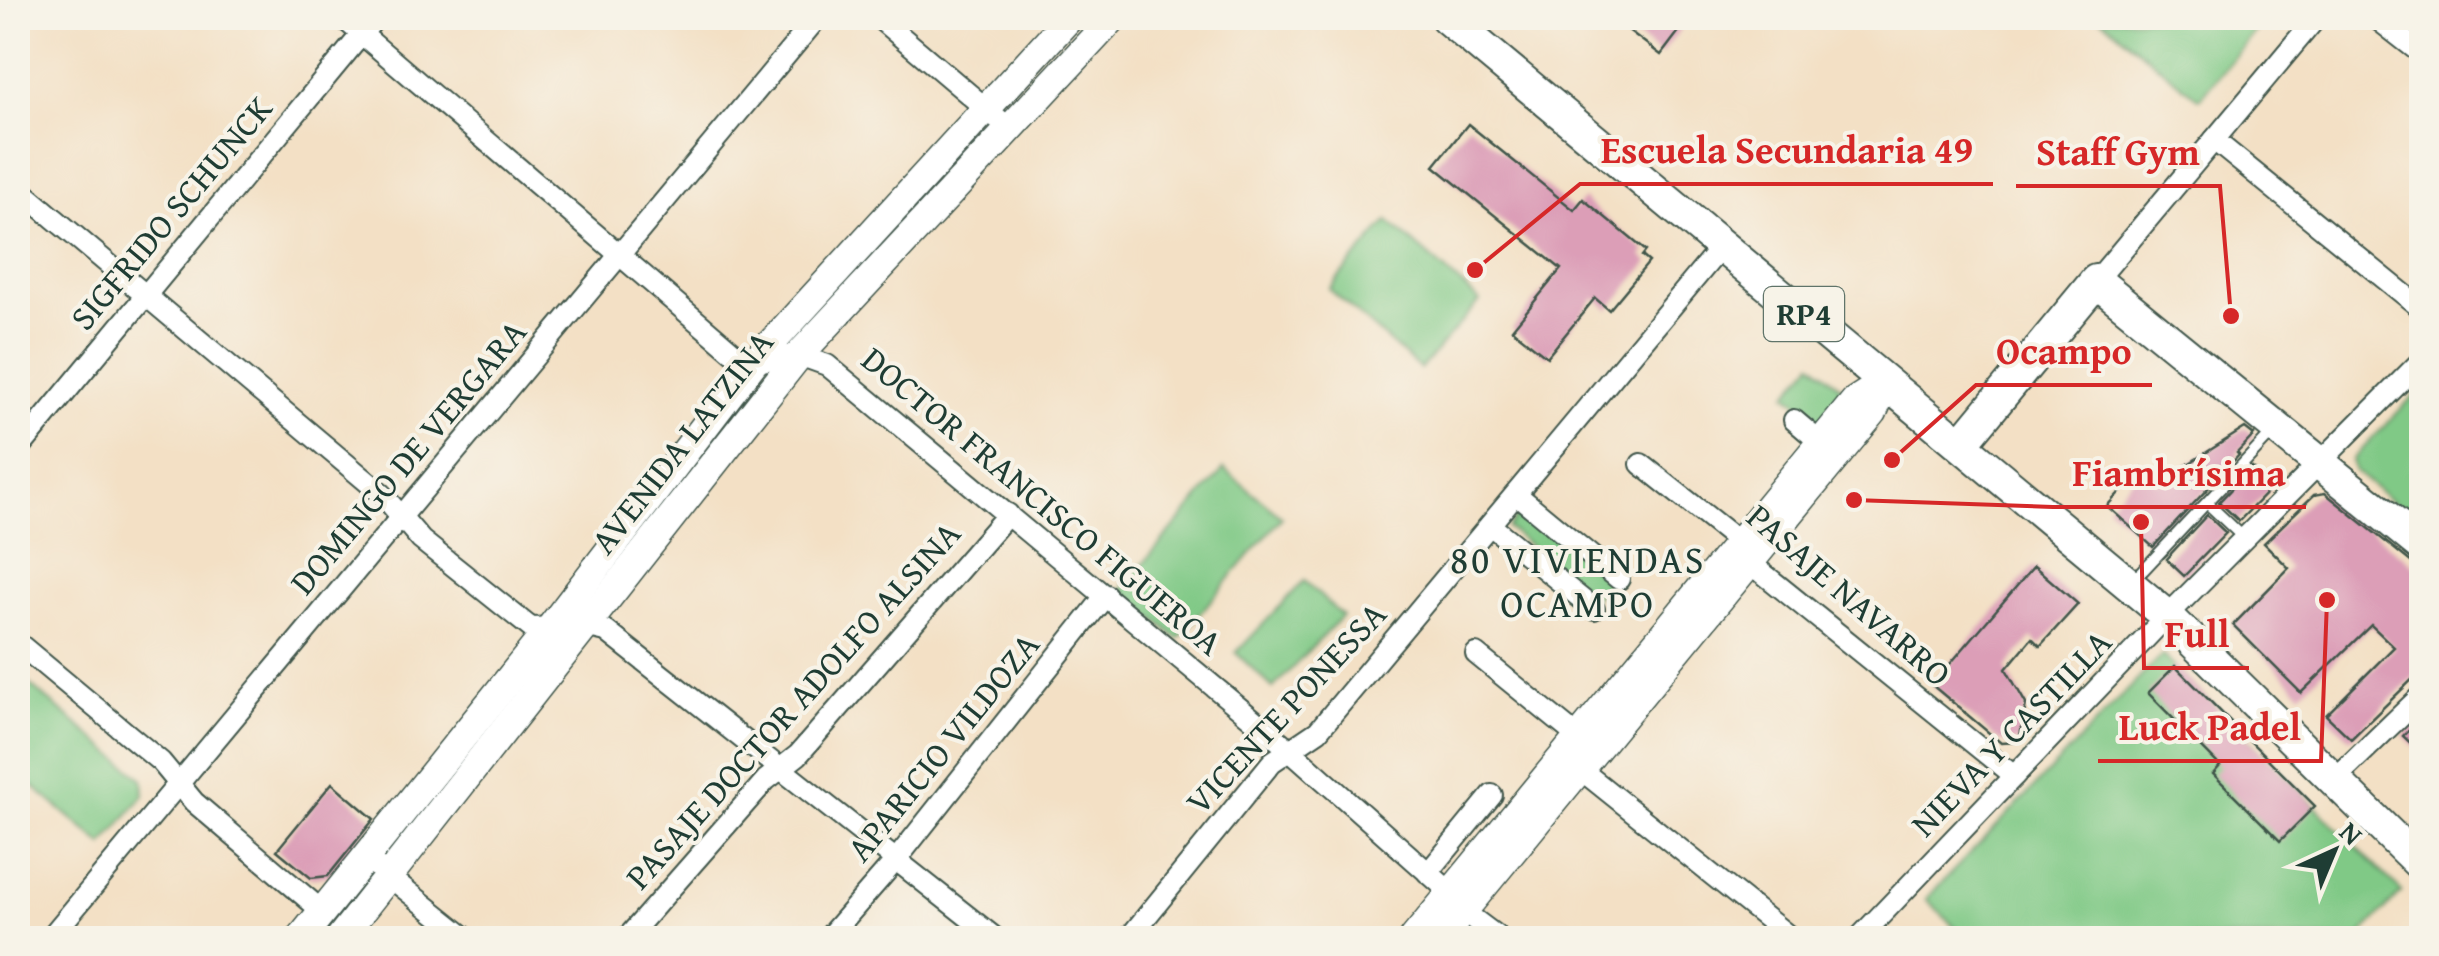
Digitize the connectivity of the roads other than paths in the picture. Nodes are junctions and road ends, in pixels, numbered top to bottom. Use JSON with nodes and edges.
{"nodes":[{"id":1,"x":342,"y":18,"type":"edge"},
{"id":2,"x":817,"y":18,"type":"edge"},
{"id":3,"x":879,"y":18,"type":"edge"},
{"id":4,"x":1069,"y":18,"type":"edge"},
{"id":5,"x":1113,"y":18,"type":"edge"},
{"id":6,"x":1447,"y":18,"type":"edge"},
{"id":7,"x":2316,"y":18,"type":"edge"},
{"id":8,"x":2376,"y":18,"type":"edge"},
{"id":9,"x":368,"y":25,"type":"edge"},
{"id":10,"x":2422,"y":54,"type":"edge"},
{"id":11,"x":988,"y":110,"type":"junction"},
{"id":12,"x":1010,"y":129,"type":"junction"},
{"id":13,"x":2214,"y":140,"type":"junction"},
{"id":14,"x":18,"y":188,"type":"edge"},
{"id":15,"x":1722,"y":246,"type":"junction"},
{"id":16,"x":620,"y":253,"type":"junction"},
{"id":17,"x":2096,"y":280,"type":"junction"},
{"id":18,"x":146,"y":295,"type":"junction"},
{"id":19,"x":2422,"y":309,"type":"edge"},
{"id":20,"x":798,"y":355,"type":"junction"},
{"id":21,"x":2422,"y":360,"type":"edge"},
{"id":22,"x":754,"y":362,"type":"junction"},
{"id":23,"x":1886,"y":382,"type":"junction"},
{"id":24,"x":1794,"y":420,"type":"dead end"},
{"id":25,"x":2278,"y":428,"type":"junction"},
{"id":26,"x":1821,"y":442,"type":"junction"},
{"id":27,"x":1962,"y":443,"type":"junction"},
{"id":28,"x":18,"y":450,"type":"edge"},
{"id":29,"x":2320,"y":462,"type":"junction"},
{"id":30,"x":1640,"y":464,"type":"dead end"},
{"id":31,"x":1516,"y":494,"type":"junction"},
{"id":32,"x":2207,"y":503,"type":"junction"},
{"id":33,"x":1008,"y":514,"type":"junction"},
{"id":34,"x":401,"y":518,"type":"junction"},
{"id":35,"x":1490,"y":524,"type":"junction"},
{"id":36,"x":2244,"y":538,"type":"junction"},
{"id":37,"x":2422,"y":546,"type":"edge"},
{"id":38,"x":1744,"y":552,"type":"junction"},
{"id":39,"x":1618,"y":580,"type":"dead end"},
{"id":40,"x":2130,"y":585,"type":"junction"},
{"id":41,"x":1106,"y":595,"type":"junction"},
{"id":42,"x":1594,"y":609,"type":"dead end"},
{"id":43,"x":2167,"y":616,"type":"junction"},
{"id":44,"x":551,"y":626,"type":"junction"},
{"id":45,"x":585,"y":626,"type":"junction"},
{"id":46,"x":18,"y":644,"type":"edge"},
{"id":47,"x":1476,"y":654,"type":"dead end"},
{"id":48,"x":2422,"y":695,"type":"edge"},
{"id":49,"x":1578,"y":737,"type":"junction"},
{"id":50,"x":1290,"y":750,"type":"junction"},
{"id":51,"x":782,"y":768,"type":"junction"},
{"id":52,"x":1580,"y":769,"type":"junction"},
{"id":53,"x":2014,"y":776,"type":"junction"},
{"id":54,"x":2334,"y":780,"type":"junction"},
{"id":55,"x":178,"y":784,"type":"junction"},
{"id":56,"x":1492,"y":795,"type":"dead end"},
{"id":57,"x":366,"y":858,"type":"junction"},
{"id":58,"x":896,"y":860,"type":"junction"},
{"id":59,"x":2422,"y":866,"type":"edge"},
{"id":60,"x":1428,"y":873,"type":"junction"},
{"id":61,"x":390,"y":876,"type":"junction"},
{"id":62,"x":1457,"y":902,"type":"junction"},
{"id":63,"x":322,"y":912,"type":"junction"},
{"id":64,"x":50,"y":938,"type":"edge"},
{"id":65,"x":301,"y":938,"type":"edge"},
{"id":66,"x":340,"y":938,"type":"edge"},
{"id":67,"x":466,"y":938,"type":"edge"},
{"id":68,"x":627,"y":938,"type":"edge"},
{"id":69,"x":828,"y":938,"type":"edge"},
{"id":70,"x":995,"y":938,"type":"edge"},
{"id":71,"x":1129,"y":938,"type":"edge"},
{"id":72,"x":1414,"y":938,"type":"edge"},
{"id":73,"x":1442,"y":938,"type":"edge"},
{"id":74,"x":1499,"y":938,"type":"edge"},
{"id":75,"x":1791,"y":938,"type":"edge"},
{"id":76,"x":1859,"y":938,"type":"edge"}],
"edges":[{"from":1,"to":9,"type":"street"},
{"from":2,"to":16,"type":"street","name":"DOMINGO DE VERGARA"},
{"from":3,"to":11,"type":"street"},
{"from":4,"to":11,"type":"street","name":"AVENIDA LATZINA"},
{"from":5,"to":12,"type":"street","name":"AVENIDA LATZINA"},
{"from":6,"to":15,"type":"main road","number":"RP4"},
{"from":7,"to":13,"type":"street"},
{"from":8,"to":10,"type":"street"},
{"from":9,"to":16,"type":"street"},
{"from":9,"to":18,"type":"street","name":"SIGFRIDO SCHUNCK"},
{"from":11,"to":12,"type":"street"},
{"from":11,"to":22,"type":"street","name":"AVENIDA LATZINA"},
{"from":12,"to":20,"type":"street","name":"AVENIDA LATZINA"},
{"from":13,"to":17,"type":"street"},
{"from":13,"to":19,"type":"street"},
{"from":14,"to":18,"type":"street"},
{"from":15,"to":23,"type":"main road","number":"RP4"},
{"from":15,"to":31,"type":"street","name":"VICENTE PONESSA"},
{"from":16,"to":22,"type":"street"},
{"from":16,"to":34,"type":"street","name":"DOMINGO DE VERGARA"},
{"from":17,"to":25,"type":"main road"},
{"from":17,"to":27,"type":"main road"},
{"from":18,"to":28,"type":"street","name":"SIGFRIDO SCHUNCK"},
{"from":18,"to":34,"type":"street"},
{"from":20,"to":22,"type":"street"},
{"from":20,"to":33,"type":"street","name":"DOCTOR FRANCISCO FIGUEROA"},
{"from":20,"to":45,"type":"street","name":"AVENIDA LATZINA"},
{"from":21,"to":29,"type":"street","name":"NIEVA Y CASTILLA"},
{"from":22,"to":44,"type":"street","name":"AVENIDA LATZINA"},
{"from":23,"to":26,"type":"street"},
{"from":23,"to":27,"type":"main road","number":"RP4"},
{"from":23,"to":38,"type":"street"},
{"from":24,"to":26,"type":"street"},
{"from":25,"to":29,"type":"main road"},
{"from":25,"to":32,"type":"lane"},
{"from":26,"to":38,"type":"street"},
{"from":27,"to":40,"type":"main road","number":"RP4"},
{"from":29,"to":36,"type":"street","name":"NIEVA Y CASTILLA"},
{"from":29,"to":37,"type":"main road"},
{"from":30,"to":38,"type":"street","name":"PASAJE NAVARRO"},
{"from":31,"to":35,"type":"street","name":"VICENTE PONESSA"},
{"from":31,"to":39,"type":"street"},
{"from":32,"to":36,"type":"lane"},
{"from":32,"to":40,"type":"lane"},
{"from":33,"to":41,"type":"street","name":"DOCTOR FRANCISCO FIGUEROA"},
{"from":33,"to":51,"type":"street","name":"PASAJE DOCTOR ADOLFO ALSINA"},
{"from":34,"to":44,"type":"street"},
{"from":34,"to":55,"type":"street","name":"DOMINGO DE VERGARA"},
{"from":35,"to":42,"type":"street"},
{"from":35,"to":50,"type":"street","name":"VICENTE PONESSA"},
{"from":36,"to":43,"type":"street","name":"NIEVA Y CASTILLA"},
{"from":38,"to":49,"type":"street"},
{"from":38,"to":52,"type":"street"},
{"from":38,"to":53,"type":"street","name":"PASAJE NAVARRO"},
{"from":40,"to":43,"type":"main road","number":"RP4"},
{"from":41,"to":50,"type":"street","name":"DOCTOR FRANCISCO FIGUEROA"},
{"from":41,"to":58,"type":"street","name":"APARICIO VILDOZA"},
{"from":43,"to":53,"type":"street","name":"NIEVA Y CASTILLA"},
{"from":43,"to":54,"type":"main road","number":"RP4"},
{"from":44,"to":45,"type":"street"},
{"from":44,"to":57,"type":"street","name":"AVENIDA LATZINA"},
{"from":45,"to":51,"type":"street"},
{"from":45,"to":61,"type":"street","name":"AVENIDA LATZINA"},
{"from":46,"to":55,"type":"street"},
{"from":47,"to":49,"type":"street"},
{"from":48,"to":54,"type":"street"},
{"from":49,"to":52,"type":"street"},
{"from":49,"to":62,"type":"street"},
{"from":50,"to":60,"type":"street","name":"DOCTOR FRANCISCO FIGUEROA"},
{"from":50,"to":71,"type":"street","name":"VICENTE PONESSA"},
{"from":51,"to":58,"type":"street"},
{"from":51,"to":68,"type":"street","name":"PASAJE DOCTOR ADOLFO ALSINA"},
{"from":52,"to":62,"type":"street"},
{"from":52,"to":75,"type":"street"},
{"from":53,"to":76,"type":"street","name":"NIEVA Y CASTILLA"},
{"from":54,"to":59,"type":"main road","number":"RP4"},
{"from":55,"to":63,"type":"street"},
{"from":55,"to":64,"type":"street","name":"DOMINGO DE VERGARA"},
{"from":56,"to":60,"type":"street"},
{"from":57,"to":61,"type":"street"},
{"from":57,"to":63,"type":"street","name":"AVENIDA LATZINA"},
{"from":58,"to":69,"type":"street","name":"APARICIO VILDOZA"},
{"from":58,"to":70,"type":"street"},
{"from":60,"to":62,"type":"street","name":"DOCTOR FRANCISCO FIGUEROA"},
{"from":61,"to":66,"type":"street","name":"AVENIDA LATZINA"},
{"from":61,"to":67,"type":"street"},
{"from":62,"to":72,"type":"street"},
{"from":62,"to":73,"type":"street"},
{"from":62,"to":74,"type":"street","name":"DOCTOR FRANCISCO FIGUEROA"},
{"from":63,"to":65,"type":"street","name":"AVENIDA LATZINA"}]}
